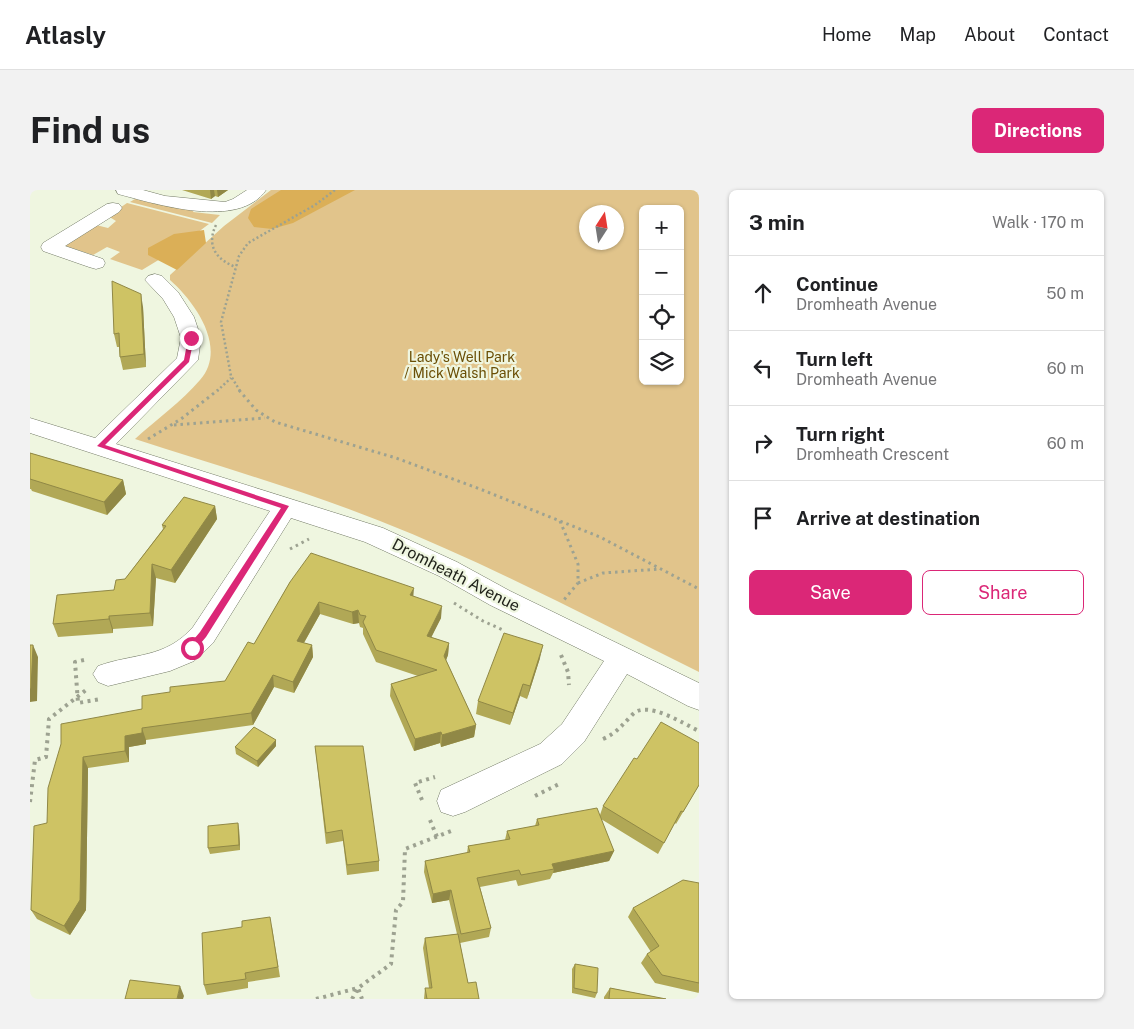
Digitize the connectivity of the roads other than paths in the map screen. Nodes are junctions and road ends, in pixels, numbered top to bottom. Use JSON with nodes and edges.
{"nodes":[{"id":1,"x":124,"y":190,"type":"edge"},
{"id":2,"x":258,"y":190,"type":"edge"},
{"id":3,"x":107,"y":217,"type":"dead end"},
{"id":4,"x":96,"y":263,"type":"dead end"},
{"id":5,"x":155,"y":280,"type":"dead end"},
{"id":6,"x":30,"y":425,"type":"edge"},
{"id":7,"x":100,"y":446,"type":"junction"},
{"id":8,"x":286,"y":506,"type":"junction"},
{"id":9,"x":622,"y":656,"type":"junction"},
{"id":10,"x":108,"y":674,"type":"road end"},
{"id":11,"x":699,"y":697,"type":"edge"},
{"id":12,"x":440,"y":804,"type":"road end"}],
"edges":[{"from":1,"to":2,"type":"street"},
{"from":3,"to":4,"type":"street"},
{"from":5,"to":7,"type":"street"},
{"from":6,"to":7,"type":"street","name":"Dromheath Avenue"},
{"from":7,"to":8,"type":"street","name":"Dromheath Avenue"},
{"from":8,"to":9,"type":"street","name":"Dromheath Avenue"},
{"from":8,"to":10,"type":"street"},
{"from":9,"to":11,"type":"street","name":"Dromheath Avenue"},
{"from":9,"to":12,"type":"street"}]}
